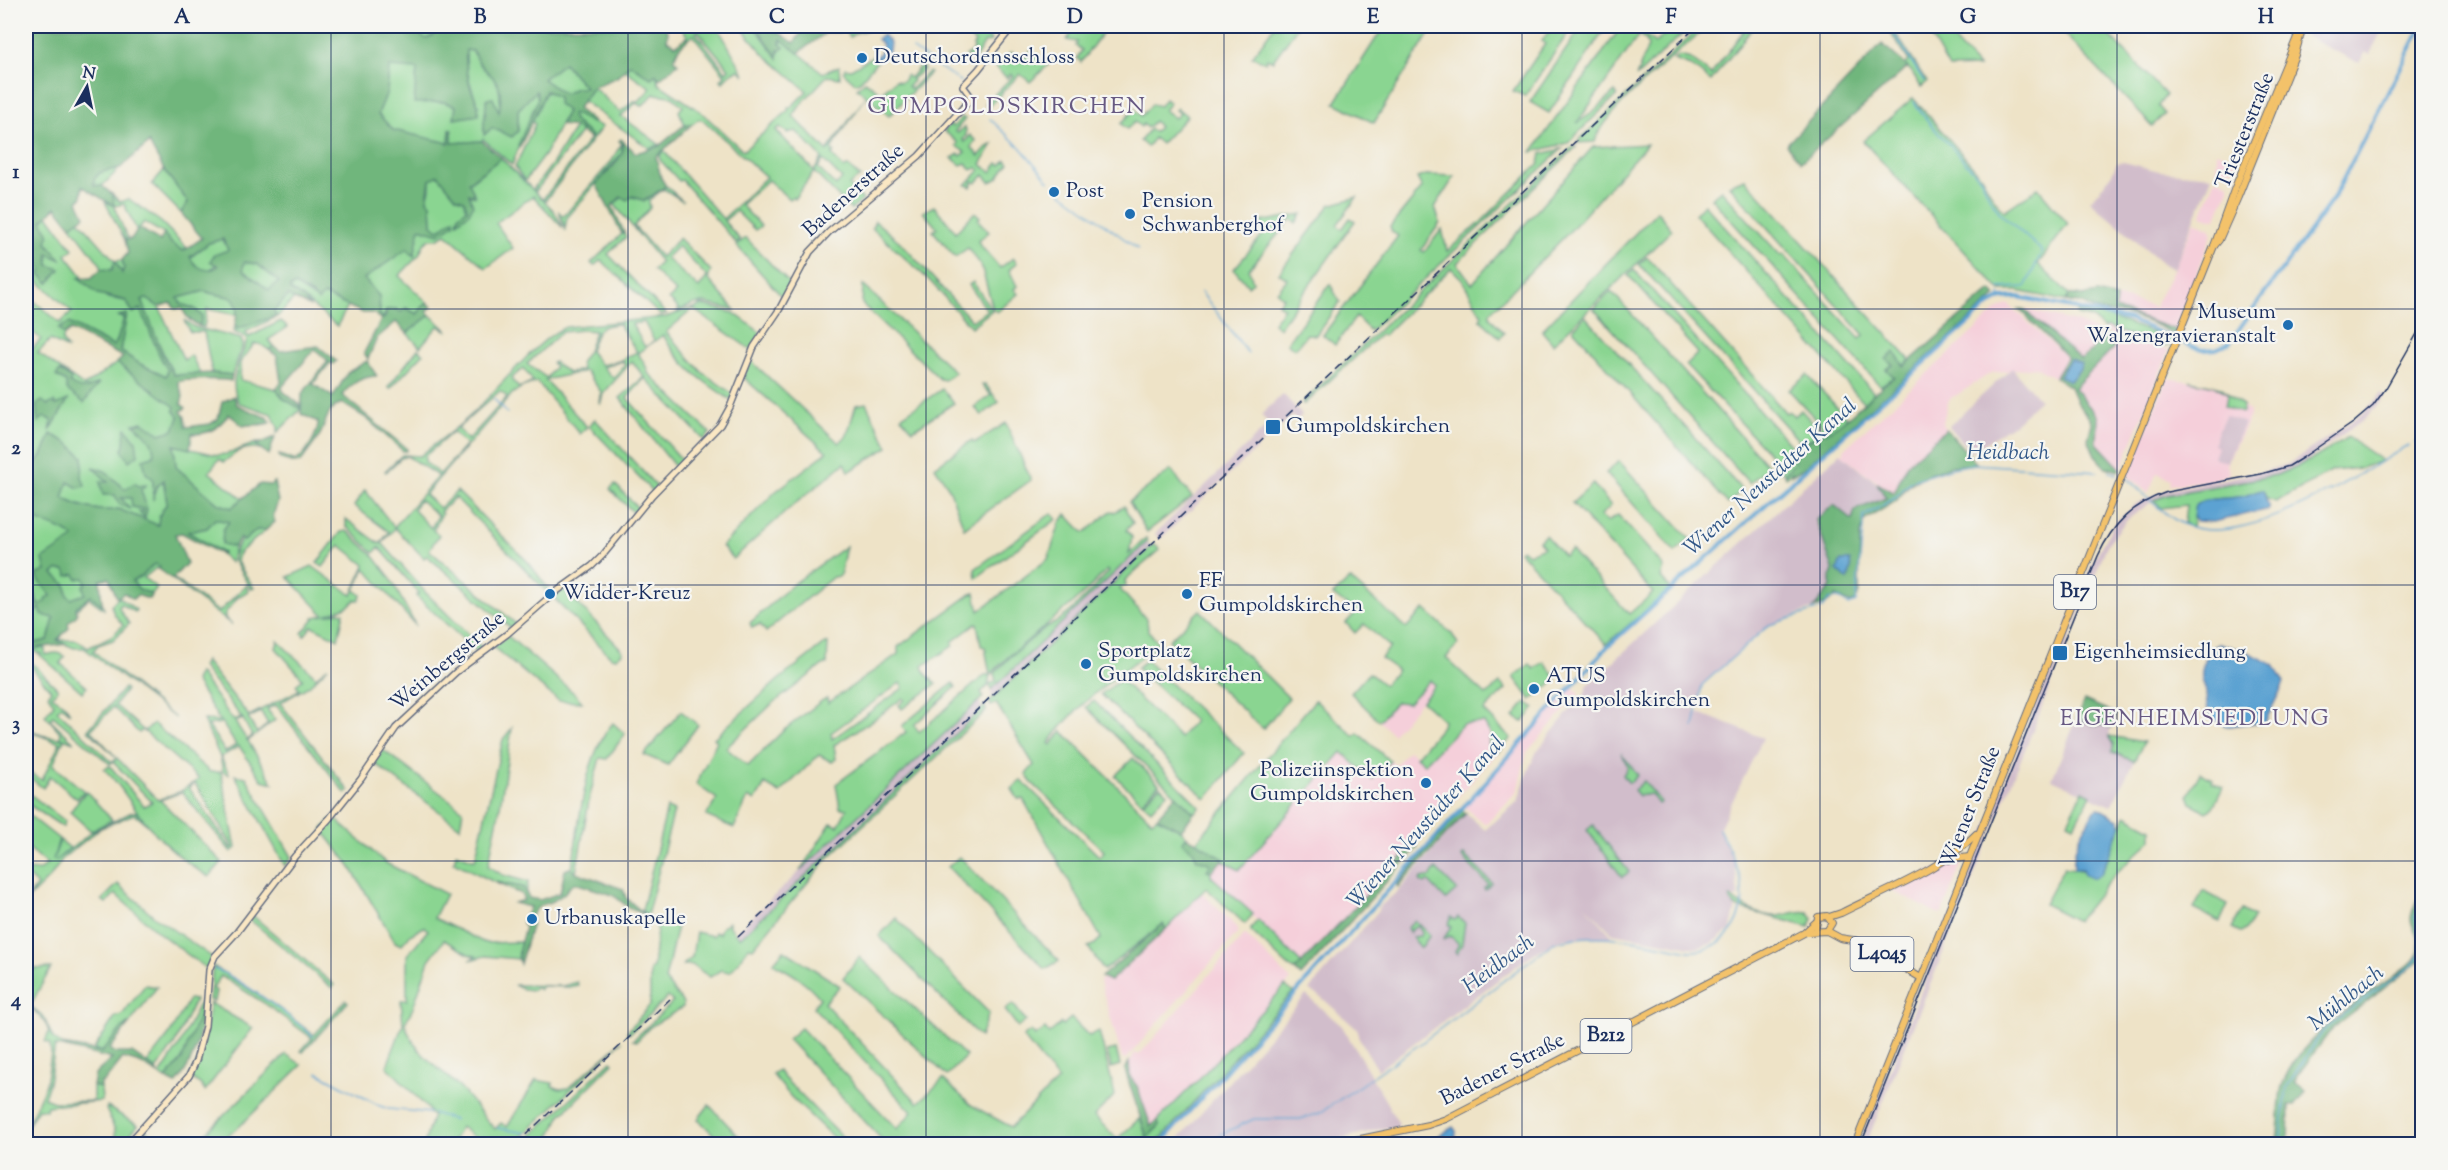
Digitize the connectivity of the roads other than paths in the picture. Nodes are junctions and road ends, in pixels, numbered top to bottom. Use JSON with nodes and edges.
{"nodes":[{"id":1,"x":1013,"y":26,"type":"edge"},
{"id":2,"x":2303,"y":26,"type":"edge"},
{"id":3,"x":807,"y":256,"type":"joint"},
{"id":4,"x":2119,"y":484,"type":"joint"},
{"id":5,"x":1979,"y":831,"type":"junction"},
{"id":6,"x":1969,"y":857,"type":"junction"},
{"id":7,"x":1942,"y":862,"type":"junction"},
{"id":8,"x":1830,"y":924,"type":"junction"},
{"id":9,"x":1817,"y":926,"type":"junction"},
{"id":10,"x":1921,"y":978,"type":"junction"},
{"id":11,"x":128,"y":1144,"type":"edge"},
{"id":12,"x":1336,"y":1144,"type":"edge"},
{"id":13,"x":1855,"y":1144,"type":"edge"}],
"edges":[{"from":1,"to":3,"type":"main road","name":"Badenerstraße"},
{"from":2,"to":4,"type":"main road","name":"Triesterstraße","number":"B17"},
{"from":3,"to":11,"type":"main road","name":"Weinbergstraße"},
{"from":4,"to":5,"type":"main road","name":"Wiener Straße","number":"B17"},
{"from":5,"to":6,"type":"main road","name":"Wiener Straße","number":"B17"},
{"from":5,"to":7,"type":"main road","number":"B212"},
{"from":6,"to":7,"type":"main road","number":"B212"},
{"from":6,"to":10,"type":"main road","name":"Wiener Straße","number":"B17"},
{"from":7,"to":8,"type":"main road","number":"B212"},
{"from":8,"to":9,"type":"main road","number":"B212"},
{"from":8,"to":9,"type":"main road","number":"B212"},
{"from":8,"to":10,"type":"main road","number":"L4045"},
{"from":9,"to":12,"type":"main road","name":"Badener Straße","number":"B212"},
{"from":10,"to":13,"type":"main road","name":"Wiener Straße","number":"B17"}]}
